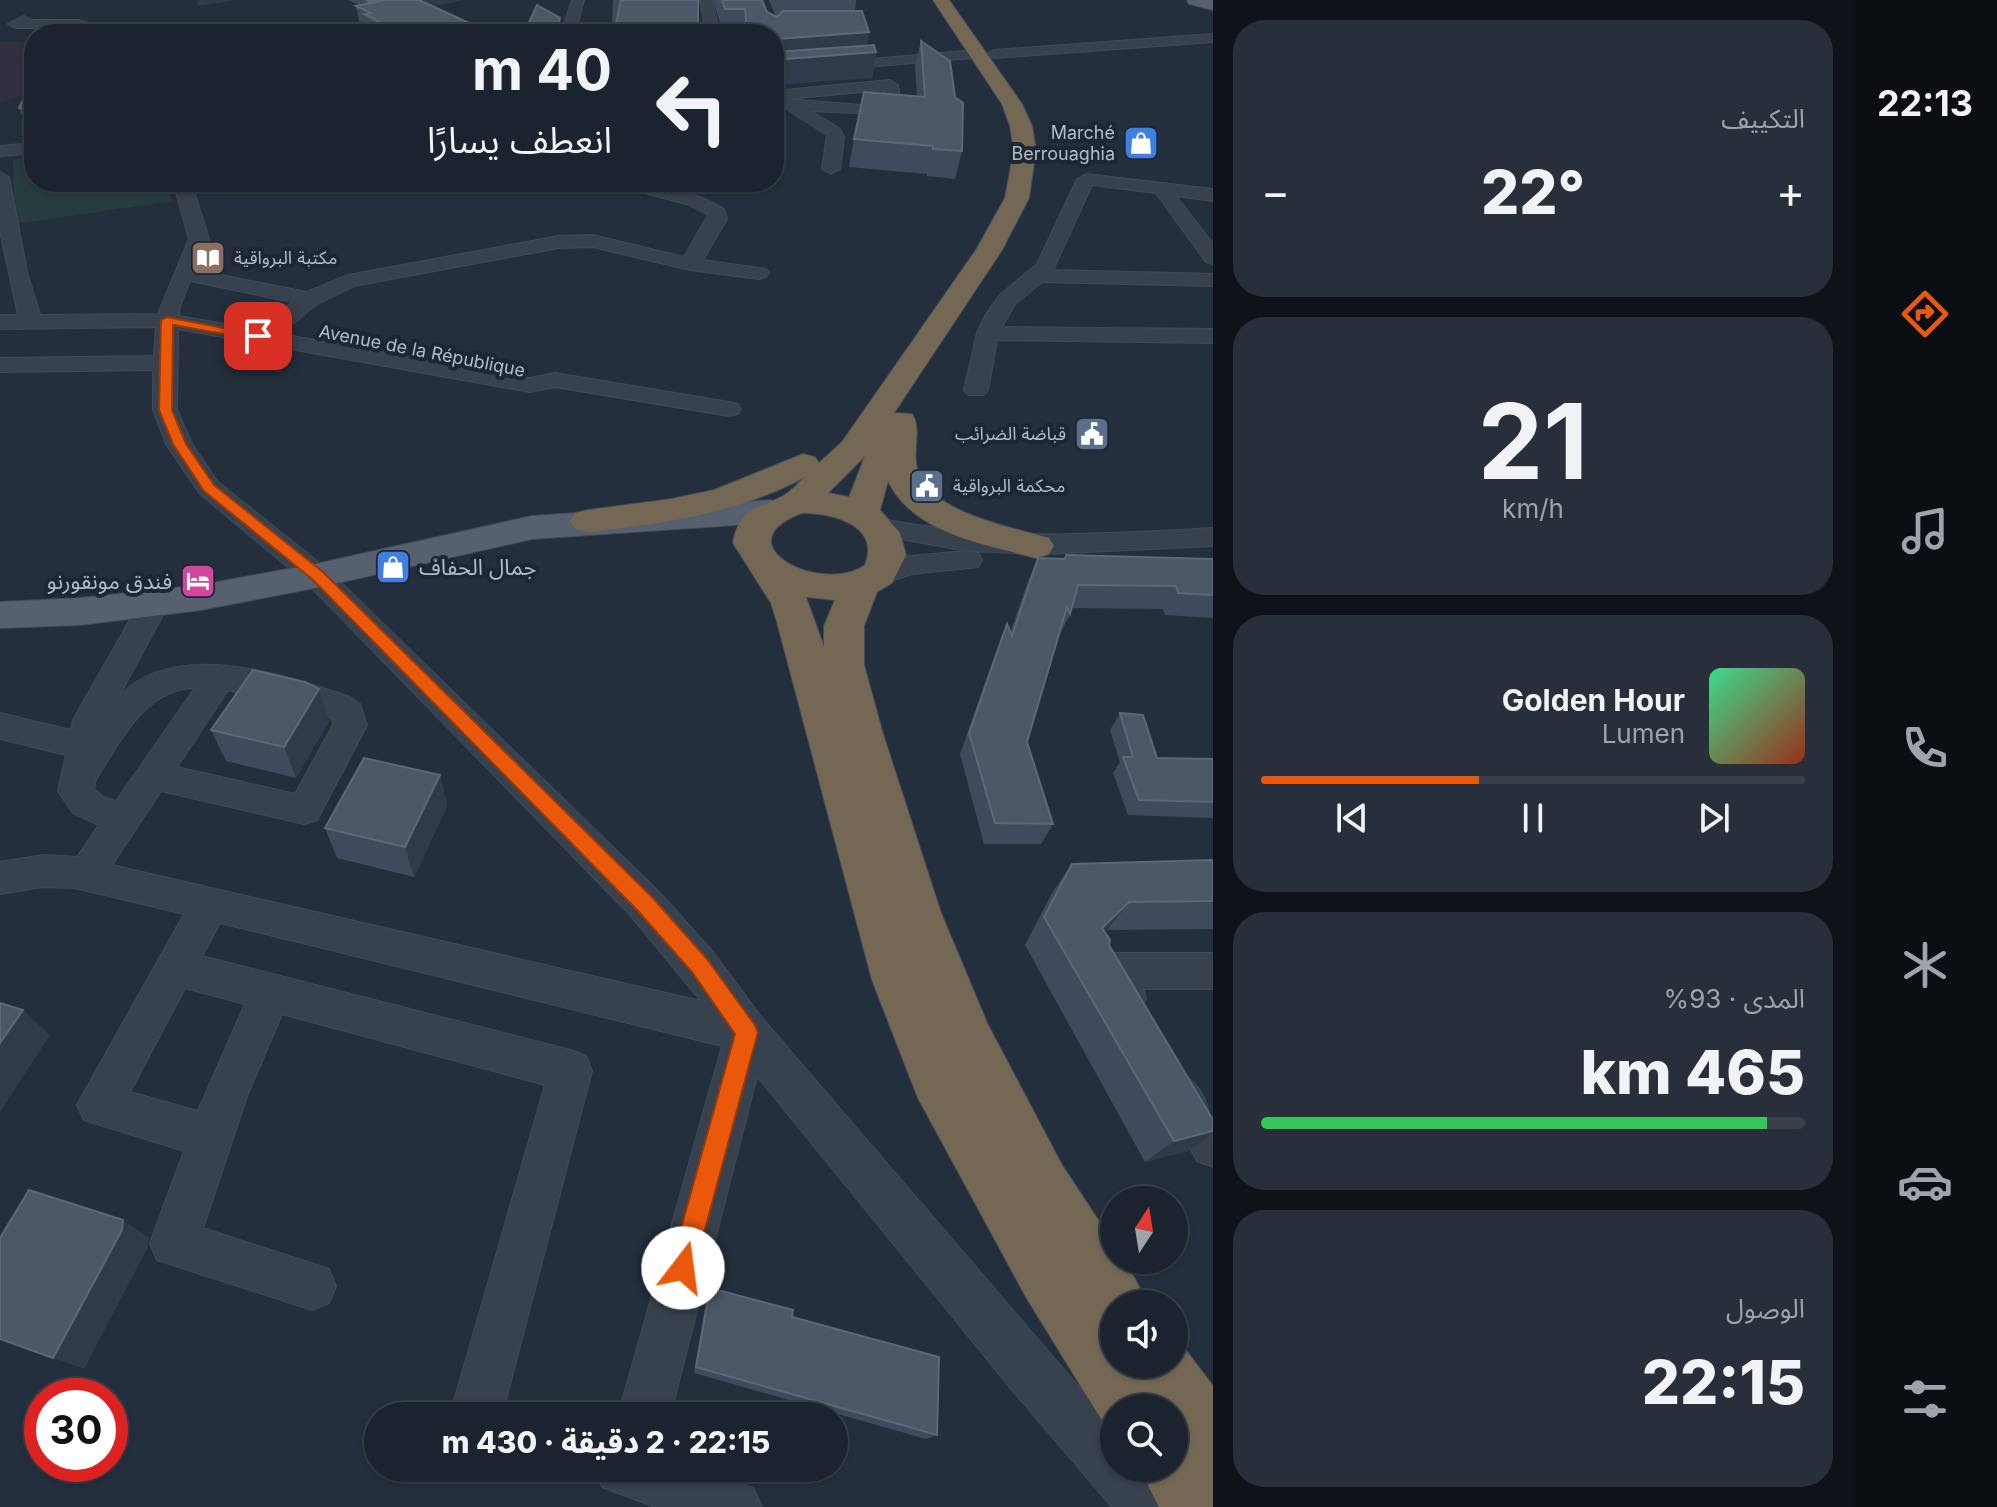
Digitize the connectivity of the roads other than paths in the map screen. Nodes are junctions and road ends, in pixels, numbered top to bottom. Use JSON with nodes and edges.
{"nodes":[{"id":1,"x":578,"y":0,"type":"edge"},
{"id":2,"x":706,"y":0,"type":"edge"},
{"id":3,"x":941,"y":0,"type":"edge"},
{"id":4,"x":953,"y":0,"type":"edge"},
{"id":5,"x":1195,"y":0,"type":"edge"},
{"id":6,"x":1213,"y":5,"type":"edge"},
{"id":7,"x":24,"y":20,"type":"dead end"},
{"id":8,"x":24,"y":24,"type":"edge"},
{"id":9,"x":24,"y":24,"type":"edge"},
{"id":10,"x":79,"y":24,"type":"edge"},
{"id":11,"x":571,"y":24,"type":"edge"},
{"id":12,"x":711,"y":24,"type":"edge"},
{"id":13,"x":14,"y":38,"type":"dead end"},
{"id":14,"x":24,"y":38,"type":"edge"},
{"id":15,"x":1213,"y":38,"type":"edge"},
{"id":16,"x":986,"y":54,"type":"junction"},
{"id":17,"x":784,"y":70,"type":"edge"},
{"id":18,"x":784,"y":100,"type":"edge"},
{"id":19,"x":784,"y":101,"type":"edge"},
{"id":20,"x":784,"y":104,"type":"edge"},
{"id":21,"x":24,"y":149,"type":"edge"},
{"id":22,"x":0,"y":151,"type":"edge"},
{"id":23,"x":831,"y":169,"type":"dead end"},
{"id":24,"x":0,"y":177,"type":"edge"},
{"id":25,"x":1161,"y":188,"type":"junction"},
{"id":26,"x":185,"y":192,"type":"edge"},
{"id":27,"x":662,"y":192,"type":"edge"},
{"id":28,"x":1213,"y":195,"type":"edge"},
{"id":29,"x":1213,"y":258,"type":"edge"},
{"id":30,"x":690,"y":264,"type":"junction"},
{"id":31,"x":8,"y":272,"type":"edge"},
{"id":32,"x":759,"y":273,"type":"dead end"},
{"id":33,"x":1039,"y":276,"type":"junction"},
{"id":34,"x":1213,"y":280,"type":"edge"},
{"id":35,"x":309,"y":299,"type":"junction"},
{"id":36,"x":174,"y":300,"type":"junction"},
{"id":37,"x":0,"y":309,"type":"edge"},
{"id":38,"x":29,"y":315,"type":"junction"},
{"id":39,"x":0,"y":322,"type":"edge"},
{"id":40,"x":278,"y":324,"type":"junction"},
{"id":41,"x":988,"y":333,"type":"junction"},
{"id":42,"x":1213,"y":336,"type":"edge"},
{"id":43,"x":164,"y":363,"type":"junction"},
{"id":44,"x":0,"y":365,"type":"edge"},
{"id":45,"x":555,"y":380,"type":"junction"},
{"id":46,"x":976,"y":390,"type":"dead end"},
{"id":47,"x":729,"y":409,"type":"dead end"},
{"id":48,"x":890,"y":415,"type":"junction"},
{"id":49,"x":784,"y":507,"type":"junction"},
{"id":50,"x":628,"y":517,"type":"junction"},
{"id":51,"x":870,"y":520,"type":"junction"},
{"id":52,"x":588,"y":521,"type":"junction"},
{"id":53,"x":1213,"y":537,"type":"edge"},
{"id":54,"x":1036,"y":546,"type":"junction"},
{"id":55,"x":1213,"y":554,"type":"edge"},
{"id":56,"x":764,"y":564,"type":"junction"},
{"id":57,"x":317,"y":576,"type":"junction"},
{"id":58,"x":870,"y":580,"type":"junction"},
{"id":59,"x":155,"y":602,"type":"junction"},
{"id":60,"x":0,"y":615,"type":"edge"},
{"id":61,"x":219,"y":678,"type":"junction"},
{"id":62,"x":0,"y":726,"type":"edge"},
{"id":63,"x":82,"y":761,"type":"junction"},
{"id":64,"x":153,"y":776,"type":"junction"},
{"id":65,"x":125,"y":817,"type":"junction"},
{"id":66,"x":85,"y":875,"type":"junction"},
{"id":67,"x":0,"y":878,"type":"edge"},
{"id":68,"x":210,"y":904,"type":"junction"},
{"id":69,"x":174,"y":967,"type":"junction"},
{"id":70,"x":1213,"y":971,"type":"edge"},
{"id":71,"x":271,"y":992,"type":"junction"},
{"id":72,"x":1141,"y":1024,"type":"edge"},
{"id":73,"x":747,"y":1032,"type":"junction"},
{"id":74,"x":1165,"y":1064,"type":"edge"},
{"id":75,"x":211,"y":1137,"type":"junction"},
{"id":76,"x":1213,"y":1145,"type":"edge"},
{"id":77,"x":312,"y":1286,"type":"dead end"},
{"id":78,"x":1107,"y":1290,"type":"edge"},
{"id":79,"x":1166,"y":1378,"type":"edge"},
{"id":80,"x":1124,"y":1394,"type":"edge"},
{"id":81,"x":480,"y":1402,"type":"edge"},
{"id":82,"x":648,"y":1402,"type":"edge"},
{"id":83,"x":1213,"y":1443,"type":"edge"},
{"id":84,"x":1100,"y":1452,"type":"edge"},
{"id":85,"x":664,"y":1482,"type":"edge"},
{"id":86,"x":1127,"y":1482,"type":"edge"},
{"id":87,"x":1183,"y":1482,"type":"edge"},
{"id":88,"x":734,"y":1507,"type":"edge"},
{"id":89,"x":1149,"y":1507,"type":"edge"},
{"id":90,"x":1200,"y":1507,"type":"edge"}],
"edges":[{"from":1,"to":11,"type":"street"},
{"from":2,"to":12,"type":"street"},
{"from":3,"to":16,"type":"highway"},
{"from":4,"to":16,"type":"highway"},
{"from":5,"to":6,"type":"main road"},
{"from":7,"to":9,"type":"street"},
{"from":8,"to":10,"type":"street"},
{"from":13,"to":14,"type":"street"},
{"from":15,"to":16,"type":"street"},
{"from":16,"to":17,"type":"street"},
{"from":16,"to":48,"type":"highway"},
{"from":18,"to":19,"type":"street"},
{"from":20,"to":23,"type":"street"},
{"from":21,"to":22,"type":"street"},
{"from":24,"to":31,"type":"street"},
{"from":25,"to":28,"type":"street"},
{"from":25,"to":29,"type":"street"},
{"from":25,"to":33,"type":"street"},
{"from":26,"to":36,"type":"street"},
{"from":27,"to":30,"type":"street"},
{"from":30,"to":32,"type":"street"},
{"from":30,"to":35,"type":"street"},
{"from":31,"to":38,"type":"street"},
{"from":33,"to":34,"type":"street"},
{"from":33,"to":41,"type":"street"},
{"from":35,"to":36,"type":"street"},
{"from":35,"to":40,"type":"street"},
{"from":36,"to":38,"type":"street","name":"Avenue de la République"},
{"from":36,"to":40,"type":"street","name":"Avenue de la République"},
{"from":36,"to":43,"type":"street"},
{"from":36,"to":45,"type":"street","name":"Avenue de la République"},
{"from":37,"to":38,"type":"street","name":"Avenue de la République"},
{"from":38,"to":39,"type":"street","name":"Avenue de la République"},
{"from":40,"to":45,"type":"street","name":"Avenue de la République"},
{"from":41,"to":42,"type":"street"},
{"from":41,"to":46,"type":"street"},
{"from":43,"to":44,"type":"street"},
{"from":43,"to":57,"type":"street"},
{"from":45,"to":47,"type":"street","name":"Avenue de la République"},
{"from":48,"to":49,"type":"highway"},
{"from":48,"to":51,"type":"highway"},
{"from":48,"to":52,"type":"highway"},
{"from":48,"to":54,"type":"highway"},
{"from":49,"to":50,"type":"main road"},
{"from":49,"to":51,"type":"highway"},
{"from":49,"to":56,"type":"highway"},
{"from":50,"to":52,"type":"main road"},
{"from":50,"to":56,"type":"main road"},
{"from":51,"to":54,"type":"street"},
{"from":51,"to":58,"type":"highway"},
{"from":52,"to":57,"type":"main road"},
{"from":53,"to":54,"type":"street"},
{"from":55,"to":58,"type":"street"},
{"from":56,"to":58,"type":"highway"},
{"from":56,"to":80,"type":"highway"},
{"from":57,"to":59,"type":"main road"},
{"from":57,"to":73,"type":"street"},
{"from":58,"to":78,"type":"highway"},
{"from":59,"to":60,"type":"main road"},
{"from":59,"to":63,"type":"street"},
{"from":61,"to":63,"type":"street"},
{"from":61,"to":64,"type":"street"},
{"from":61,"to":64,"type":"street"},
{"from":62,"to":63,"type":"street"},
{"from":63,"to":65,"type":"street"},
{"from":64,"to":65,"type":"street"},
{"from":65,"to":66,"type":"street"},
{"from":66,"to":67,"type":"street"},
{"from":66,"to":68,"type":"street"},
{"from":68,"to":69,"type":"street"},
{"from":68,"to":73,"type":"street"},
{"from":69,"to":71,"type":"street"},
{"from":69,"to":75,"type":"street"},
{"from":70,"to":72,"type":"street"},
{"from":71,"to":75,"type":"street"},
{"from":71,"to":81,"type":"street"},
{"from":73,"to":82,"type":"street"},
{"from":73,"to":84,"type":"street"},
{"from":74,"to":76,"type":"street"},
{"from":75,"to":77,"type":"street"},
{"from":79,"to":83,"type":"highway"},
{"from":85,"to":88,"type":"street"},
{"from":86,"to":89,"type":"street"},
{"from":87,"to":90,"type":"highway"}]}
